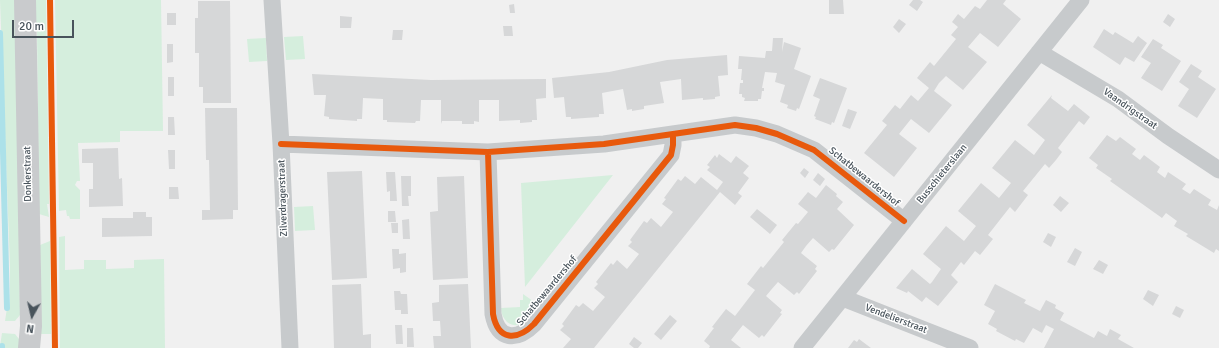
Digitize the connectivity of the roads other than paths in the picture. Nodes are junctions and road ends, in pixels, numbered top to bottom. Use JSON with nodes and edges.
{"nodes":[{"id":1,"x":25,"y":0,"type":"edge"},
{"id":2,"x":272,"y":0,"type":"edge"},
{"id":3,"x":1081,"y":0,"type":"edge"},
{"id":4,"x":1039,"y":52,"type":"junction"},
{"id":5,"x":673,"y":134,"type":"junction"},
{"id":6,"x":281,"y":144,"type":"junction"},
{"id":7,"x":488,"y":152,"type":"junction"},
{"id":8,"x":1219,"y":170,"type":"edge"},
{"id":9,"x":904,"y":221,"type":"junction"},
{"id":10,"x":842,"y":298,"type":"junction"},
{"id":11,"x":950,"y":339,"type":"junction"},
{"id":12,"x":29,"y":348,"type":"edge"},
{"id":13,"x":290,"y":348,"type":"edge"},
{"id":14,"x":802,"y":348,"type":"edge"},
{"id":15,"x":965,"y":348,"type":"edge"},
{"id":16,"x":970,"y":348,"type":"edge"}],
"edges":[{"from":1,"to":12,"type":"street","name":"Donkerstraat"},
{"from":2,"to":6,"type":"street","name":"Zilverdragerstraat"},
{"from":3,"to":4,"type":"street","name":"Busschieterslaan"},
{"from":4,"to":8,"type":"street","name":"Vaandrigstraat"},
{"from":4,"to":9,"type":"street","name":"Busschieterslaan"},
{"from":5,"to":7,"type":"street","name":"Schatbewaardershof"},
{"from":5,"to":7,"type":"street","name":"Schatbewaardershof"},
{"from":5,"to":9,"type":"street","name":"Schatbewaardershof"},
{"from":6,"to":7,"type":"street","name":"Schatbewaardershof"},
{"from":6,"to":13,"type":"street","name":"Zilverdragerstraat"},
{"from":9,"to":10,"type":"street","name":"Busschieterslaan"},
{"from":10,"to":11,"type":"street","name":"Vendelierstraat"},
{"from":10,"to":14,"type":"street","name":"Busschieterslaan"},
{"from":11,"to":15,"type":"street","name":"Vendelierstraat"},
{"from":11,"to":16,"type":"street","name":"Vendelierstraat"}]}
